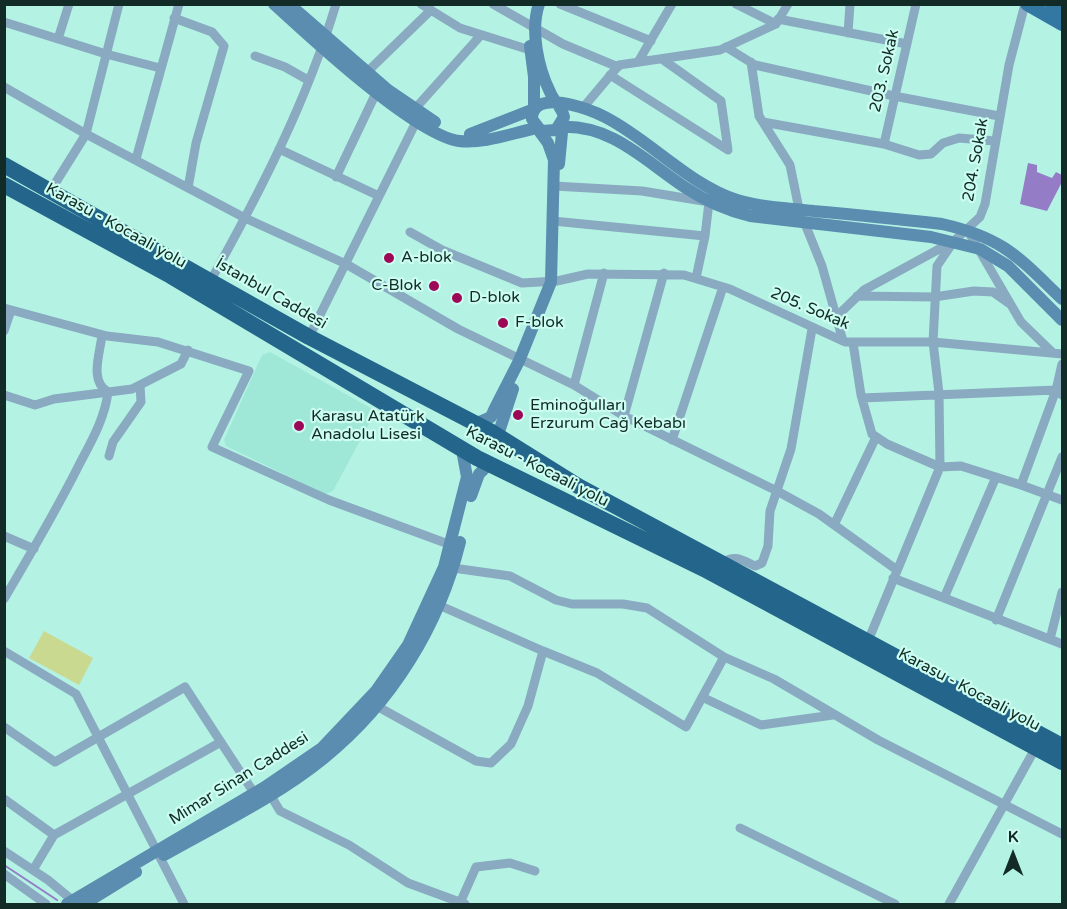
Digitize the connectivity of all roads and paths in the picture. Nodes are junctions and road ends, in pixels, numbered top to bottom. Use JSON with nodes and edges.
{"nodes":[{"id":1,"x":69,"y":4,"type":"edge"},
{"id":2,"x":120,"y":4,"type":"edge"},
{"id":3,"x":179,"y":4,"type":"edge"},
{"id":4,"x":274,"y":4,"type":"edge"},
{"id":5,"x":289,"y":4,"type":"edge"},
{"id":6,"x":336,"y":4,"type":"edge"},
{"id":7,"x":421,"y":4,"type":"edge"},
{"id":8,"x":494,"y":4,"type":"edge"},
{"id":9,"x":532,"y":4,"type":"edge"},
{"id":10,"x":539,"y":4,"type":"edge"},
{"id":11,"x":560,"y":4,"type":"edge"},
{"id":12,"x":736,"y":4,"type":"edge"},
{"id":13,"x":788,"y":4,"type":"edge"},
{"id":14,"x":850,"y":4,"type":"edge"},
{"id":15,"x":916,"y":4,"type":"edge"},
{"id":16,"x":1026,"y":4,"type":"edge"},
{"id":17,"x":1052,"y":4,"type":"edge"},
{"id":18,"x":671,"y":5,"type":"edge"},
{"id":19,"x":430,"y":10,"type":"junction"},
{"id":20,"x":1062,"y":10,"type":"edge"},
{"id":21,"x":174,"y":18,"type":"junction"},
{"id":22,"x":4,"y":22,"type":"edge"},
{"id":23,"x":777,"y":22,"type":"junction"},
{"id":24,"x":1062,"y":24,"type":"edge"},
{"id":25,"x":531,"y":26,"type":"junction"},
{"id":26,"x":848,"y":33,"type":"junction"},
{"id":27,"x":481,"y":34,"type":"junction"},
{"id":28,"x":58,"y":39,"type":"junction"},
{"id":29,"x":325,"y":41,"type":"junction"},
{"id":30,"x":651,"y":41,"type":"junction"},
{"id":31,"x":907,"y":44,"type":"junction"},
{"id":32,"x":726,"y":47,"type":"junction"},
{"id":33,"x":531,"y":50,"type":"junction"},
{"id":34,"x":106,"y":54,"type":"junction"},
{"id":35,"x":255,"y":56,"type":"dead end"},
{"id":36,"x":662,"y":59,"type":"junction"},
{"id":37,"x":638,"y":62,"type":"junction"},
{"id":38,"x":751,"y":62,"type":"junction"},
{"id":39,"x":618,"y":67,"type":"junction"},
{"id":40,"x":160,"y":68,"type":"junction"},
{"id":41,"x":610,"y":75,"type":"junction"},
{"id":42,"x":364,"y":76,"type":"junction"},
{"id":43,"x":308,"y":80,"type":"junction"},
{"id":44,"x":4,"y":87,"type":"edge"},
{"id":45,"x":376,"y":93,"type":"junction"},
{"id":46,"x":894,"y":96,"type":"junction"},
{"id":47,"x":556,"y":103,"type":"junction"},
{"id":48,"x":534,"y":109,"type":"junction"},
{"id":49,"x":582,"y":109,"type":"junction"},
{"id":50,"x":414,"y":115,"type":"junction"},
{"id":51,"x":999,"y":116,"type":"junction"},
{"id":52,"x":763,"y":122,"type":"junction"},
{"id":53,"x":561,"y":125,"type":"junction"},
{"id":54,"x":537,"y":128,"type":"junction"},
{"id":55,"x":86,"y":134,"type":"junction"},
{"id":56,"x":995,"y":141,"type":"junction"},
{"id":57,"x":884,"y":144,"type":"junction"},
{"id":58,"x":279,"y":149,"type":"junction"},
{"id":59,"x":136,"y":159,"type":"junction"},
{"id":60,"x":4,"y":165,"type":"edge"},
{"id":61,"x":336,"y":177,"type":"junction"},
{"id":62,"x":4,"y":185,"type":"edge"},
{"id":63,"x":556,"y":186,"type":"junction"},
{"id":64,"x":188,"y":188,"type":"junction"},
{"id":65,"x":51,"y":190,"type":"junction"},
{"id":66,"x":379,"y":196,"type":"junction"},
{"id":67,"x":729,"y":197,"type":"junction"},
{"id":68,"x":709,"y":202,"type":"junction"},
{"id":69,"x":799,"y":209,"type":"junction"},
{"id":70,"x":245,"y":219,"type":"junction"},
{"id":71,"x":556,"y":221,"type":"junction"},
{"id":72,"x":804,"y":222,"type":"junction"},
{"id":73,"x":967,"y":230,"type":"junction"},
{"id":74,"x":410,"y":232,"type":"dead end"},
{"id":75,"x":705,"y":236,"type":"junction"},
{"id":76,"x":954,"y":241,"type":"junction"},
{"id":77,"x":980,"y":249,"type":"junction"},
{"id":78,"x":346,"y":264,"type":"junction"},
{"id":79,"x":604,"y":273,"type":"junction"},
{"id":80,"x":664,"y":273,"type":"junction"},
{"id":81,"x":696,"y":278,"type":"junction"},
{"id":82,"x":211,"y":280,"type":"junction"},
{"id":83,"x":554,"y":282,"type":"junction"},
{"id":84,"x":723,"y":287,"type":"junction"},
{"id":85,"x":857,"y":296,"type":"junction"},
{"id":86,"x":934,"y":297,"type":"junction"},
{"id":87,"x":1062,"y":299,"type":"edge"},
{"id":88,"x":1010,"y":304,"type":"junction"},
{"id":89,"x":8,"y":309,"type":"edge"},
{"id":90,"x":836,"y":317,"type":"junction"},
{"id":91,"x":1062,"y":320,"type":"edge"},
{"id":92,"x":812,"y":329,"type":"junction"},
{"id":93,"x":4,"y":331,"type":"edge"},
{"id":94,"x":102,"y":335,"type":"junction"},
{"id":95,"x":309,"y":337,"type":"junction"},
{"id":96,"x":848,"y":342,"type":"junction"},
{"id":97,"x":933,"y":342,"type":"junction"},
{"id":98,"x":188,"y":350,"type":"junction"},
{"id":99,"x":1058,"y":354,"type":"edge"},
{"id":100,"x":522,"y":362,"type":"junction"},
{"id":101,"x":1062,"y":364,"type":"edge"},
{"id":102,"x":140,"y":385,"type":"junction"},
{"id":103,"x":574,"y":386,"type":"junction"},
{"id":104,"x":108,"y":392,"type":"junction"},
{"id":105,"x":939,"y":393,"type":"junction"},
{"id":106,"x":1059,"y":393,"type":"edge"},
{"id":107,"x":4,"y":395,"type":"edge"},
{"id":108,"x":862,"y":398,"type":"junction"},
{"id":109,"x":624,"y":416,"type":"junction"},
{"id":110,"x":489,"y":431,"type":"junction"},
{"id":111,"x":876,"y":437,"type":"junction"},
{"id":112,"x":672,"y":440,"type":"junction"},
{"id":113,"x":462,"y":450,"type":"junction"},
{"id":114,"x":109,"y":456,"type":"dead end"},
{"id":115,"x":1062,"y":457,"type":"edge"},
{"id":116,"x":489,"y":464,"type":"junction"},
{"id":117,"x":940,"y":467,"type":"junction"},
{"id":118,"x":996,"y":477,"type":"junction"},
{"id":119,"x":1021,"y":484,"type":"junction"},
{"id":120,"x":777,"y":491,"type":"junction"},
{"id":121,"x":1048,"y":495,"type":"junction"},
{"id":122,"x":1062,"y":500,"type":"edge"},
{"id":123,"x":834,"y":525,"type":"junction"},
{"id":124,"x":4,"y":536,"type":"edge"},
{"id":125,"x":451,"y":545,"type":"junction"},
{"id":126,"x":34,"y":549,"type":"junction"},
{"id":127,"x":722,"y":563,"type":"junction"},
{"id":128,"x":449,"y":568,"type":"junction"},
{"id":129,"x":895,"y":574,"type":"junction"},
{"id":130,"x":1062,"y":592,"type":"edge"},
{"id":131,"x":944,"y":598,"type":"junction"},
{"id":132,"x":4,"y":599,"type":"edge"},
{"id":133,"x":434,"y":603,"type":"junction"},
{"id":134,"x":996,"y":620,"type":"junction"},
{"id":135,"x":1050,"y":639,"type":"junction"},
{"id":136,"x":868,"y":641,"type":"junction"},
{"id":137,"x":1062,"y":644,"type":"edge"},
{"id":138,"x":4,"y":651,"type":"edge"},
{"id":139,"x":543,"y":651,"type":"junction"},
{"id":140,"x":724,"y":657,"type":"junction"},
{"id":141,"x":702,"y":697,"type":"junction"},
{"id":142,"x":372,"y":703,"type":"junction"},
{"id":143,"x":833,"y":715,"type":"junction"},
{"id":144,"x":4,"y":727,"type":"edge"},
{"id":145,"x":98,"y":737,"type":"junction"},
{"id":146,"x":221,"y":742,"type":"junction"},
{"id":147,"x":1062,"y":746,"type":"edge"},
{"id":148,"x":1036,"y":747,"type":"junction"},
{"id":149,"x":1062,"y":762,"type":"edge"},
{"id":150,"x":263,"y":791,"type":"junction"},
{"id":151,"x":126,"y":794,"type":"junction"},
{"id":152,"x":4,"y":799,"type":"edge"},
{"id":153,"x":1006,"y":804,"type":"junction"},
{"id":154,"x":740,"y":828,"type":"dead end"},
{"id":155,"x":1062,"y":834,"type":"edge"},
{"id":156,"x":54,"y":835,"type":"junction"},
{"id":157,"x":4,"y":851,"type":"edge"},
{"id":158,"x":157,"y":855,"type":"junction"},
{"id":159,"x":33,"y":870,"type":"junction"},
{"id":160,"x":535,"y":871,"type":"dead end"},
{"id":161,"x":4,"y":874,"type":"edge"},
{"id":162,"x":445,"y":901,"type":"edge"},
{"id":163,"x":46,"y":904,"type":"edge"},
{"id":164,"x":75,"y":904,"type":"edge"},
{"id":165,"x":184,"y":904,"type":"edge"},
{"id":166,"x":463,"y":904,"type":"edge"},
{"id":167,"x":895,"y":904,"type":"edge"},
{"id":168,"x":949,"y":904,"type":"edge"}],
"edges":[{"from":1,"to":28,"type":"street"},
{"from":2,"to":34,"type":"street"},
{"from":3,"to":21,"type":"street"},
{"from":4,"to":29,"type":"main road"},
{"from":5,"to":29,"type":"main road"},
{"from":6,"to":29,"type":"street"},
{"from":7,"to":19,"type":"street"},
{"from":8,"to":25,"type":"street"},
{"from":9,"to":25,"type":"main road"},
{"from":10,"to":25,"type":"main road"},
{"from":11,"to":30,"type":"street"},
{"from":12,"to":23,"type":"street"},
{"from":13,"to":23,"type":"street"},
{"from":14,"to":26,"type":"street"},
{"from":15,"to":31,"type":"street","name":"203. Sokak"},
{"from":16,"to":24,"type":"main road"},
{"from":16,"to":51,"type":"street","name":"204. Sokak"},
{"from":17,"to":20,"type":"main road"},
{"from":18,"to":30,"type":"street"},
{"from":19,"to":27,"type":"street"},
{"from":19,"to":42,"type":"street"},
{"from":21,"to":40,"type":"street"},
{"from":21,"to":64,"type":"street"},
{"from":22,"to":28,"type":"street"},
{"from":23,"to":26,"type":"street"},
{"from":23,"to":32,"type":"street"},
{"from":25,"to":33,"type":"main road"},
{"from":25,"to":39,"type":"street"},
{"from":25,"to":47,"type":"main road"},
{"from":26,"to":31,"type":"street"},
{"from":27,"to":33,"type":"street"},
{"from":27,"to":50,"type":"street"},
{"from":28,"to":34,"type":"street"},
{"from":29,"to":42,"type":"main road"},
{"from":29,"to":43,"type":"street"},
{"from":30,"to":37,"type":"street"},
{"from":31,"to":46,"type":"street","name":"203. Sokak"},
{"from":32,"to":36,"type":"street"},
{"from":32,"to":38,"type":"street"},
{"from":33,"to":48,"type":"main road"},
{"from":34,"to":40,"type":"street"},
{"from":34,"to":55,"type":"street"},
{"from":35,"to":43,"type":"street"},
{"from":36,"to":37,"type":"street"},
{"from":36,"to":41,"type":"street"},
{"from":37,"to":39,"type":"street"},
{"from":38,"to":46,"type":"street"},
{"from":38,"to":52,"type":"street"},
{"from":39,"to":41,"type":"street"},
{"from":40,"to":59,"type":"street"},
{"from":41,"to":49,"type":"street"},
{"from":42,"to":45,"type":"main road"},
{"from":42,"to":50,"type":"main road"},
{"from":43,"to":58,"type":"street"},
{"from":44,"to":55,"type":"street"},
{"from":45,"to":50,"type":"main road"},
{"from":45,"to":61,"type":"street"},
{"from":46,"to":51,"type":"street"},
{"from":46,"to":57,"type":"street","name":"203. Sokak"},
{"from":47,"to":48,"type":"main road"},
{"from":47,"to":49,"type":"main road"},
{"from":47,"to":53,"type":"main road"},
{"from":48,"to":50,"type":"main road"},
{"from":48,"to":54,"type":"main road"},
{"from":49,"to":67,"type":"main road"},
{"from":50,"to":54,"type":"main road"},
{"from":50,"to":66,"type":"street"},
{"from":51,"to":56,"type":"street","name":"204. Sokak"},
{"from":52,"to":57,"type":"street"},
{"from":52,"to":69,"type":"street"},
{"from":53,"to":54,"type":"main road"},
{"from":53,"to":63,"type":"main road"},
{"from":53,"to":68,"type":"main road"},
{"from":54,"to":63,"type":"main road"},
{"from":55,"to":59,"type":"street"},
{"from":55,"to":65,"type":"street"},
{"from":56,"to":57,"type":"street"},
{"from":56,"to":73,"type":"street","name":"204. Sokak"},
{"from":58,"to":61,"type":"street"},
{"from":58,"to":70,"type":"street"},
{"from":59,"to":64,"type":"street"},
{"from":60,"to":65,"type":"highway","name":"İstanbul Caddesi"},
{"from":61,"to":66,"type":"street"},
{"from":62,"to":113,"type":"highway","name":"Karasu - Kocaali yolu"},
{"from":63,"to":68,"type":"street"},
{"from":63,"to":71,"type":"main road"},
{"from":64,"to":70,"type":"street"},
{"from":65,"to":82,"type":"highway","name":"İstanbul Caddesi"},
{"from":66,"to":78,"type":"street"},
{"from":67,"to":68,"type":"street"},
{"from":67,"to":69,"type":"main road"},
{"from":68,"to":72,"type":"main road"},
{"from":68,"to":75,"type":"street"},
{"from":69,"to":72,"type":"street"},
{"from":69,"to":73,"type":"main road"},
{"from":70,"to":78,"type":"street"},
{"from":70,"to":82,"type":"street"},
{"from":71,"to":75,"type":"street"},
{"from":71,"to":83,"type":"main road"},
{"from":72,"to":76,"type":"main road"},
{"from":72,"to":90,"type":"street"},
{"from":73,"to":76,"type":"street","name":"204. Sokak"},
{"from":73,"to":77,"type":"street"},
{"from":73,"to":87,"type":"main road"},
{"from":74,"to":83,"type":"street","name":"205. Sokak"},
{"from":75,"to":81,"type":"street"},
{"from":76,"to":77,"type":"main road"},
{"from":76,"to":85,"type":"street"},
{"from":76,"to":86,"type":"street","name":"204. Sokak"},
{"from":77,"to":88,"type":"street"},
{"from":77,"to":91,"type":"main road"},
{"from":78,"to":95,"type":"street"},
{"from":78,"to":100,"type":"street"},
{"from":79,"to":80,"type":"street","name":"205. Sokak"},
{"from":79,"to":83,"type":"street","name":"205. Sokak"},
{"from":79,"to":103,"type":"street"},
{"from":80,"to":81,"type":"street","name":"205. Sokak"},
{"from":80,"to":109,"type":"street"},
{"from":81,"to":84,"type":"street","name":"205. Sokak"},
{"from":82,"to":95,"type":"highway","name":"İstanbul Caddesi"},
{"from":83,"to":100,"type":"main road"},
{"from":84,"to":92,"type":"street","name":"205. Sokak"},
{"from":84,"to":112,"type":"street"},
{"from":85,"to":86,"type":"street"},
{"from":85,"to":90,"type":"street"},
{"from":86,"to":88,"type":"street"},
{"from":86,"to":97,"type":"street","name":"204. Sokak"},
{"from":88,"to":99,"type":"street"},
{"from":89,"to":93,"type":"street"},
{"from":89,"to":94,"type":"street"},
{"from":90,"to":96,"type":"street"},
{"from":92,"to":96,"type":"street","name":"205. Sokak"},
{"from":92,"to":120,"type":"street"},
{"from":94,"to":98,"type":"street"},
{"from":94,"to":104,"type":"street"},
{"from":95,"to":110,"type":"highway","name":"İstanbul Caddesi"},
{"from":96,"to":97,"type":"street","name":"205. Sokak"},
{"from":96,"to":108,"type":"street"},
{"from":97,"to":99,"type":"street","name":"205. Sokak"},
{"from":97,"to":105,"type":"street","name":"204. Sokak"},
{"from":98,"to":102,"type":"street"},
{"from":98,"to":125,"type":"street"},
{"from":100,"to":103,"type":"street"},
{"from":100,"to":110,"type":"main road"},
{"from":100,"to":110,"type":"main road"},
{"from":101,"to":106,"type":"street"},
{"from":102,"to":104,"type":"street"},
{"from":102,"to":114,"type":"street"},
{"from":103,"to":109,"type":"street"},
{"from":104,"to":107,"type":"street"},
{"from":104,"to":126,"type":"street"},
{"from":105,"to":106,"type":"street"},
{"from":105,"to":108,"type":"street"},
{"from":105,"to":117,"type":"street","name":"204. Sokak"},
{"from":106,"to":119,"type":"street"},
{"from":108,"to":111,"type":"street"},
{"from":109,"to":112,"type":"street"},
{"from":110,"to":113,"type":"highway"},
{"from":110,"to":116,"type":"highway"},
{"from":110,"to":127,"type":"highway","name":"Karasu - Kocaali yolu"},
{"from":111,"to":117,"type":"street"},
{"from":111,"to":123,"type":"street"},
{"from":112,"to":120,"type":"street"},
{"from":113,"to":116,"type":"highway","name":"Karasu - Kocaali yolu"},
{"from":113,"to":125,"type":"main road","name":"Mimar Sinan Caddesi"},
{"from":115,"to":121,"type":"street"},
{"from":116,"to":128,"type":"main road","name":"Mimar Sinan Caddesi"},
{"from":116,"to":148,"type":"highway","name":"Karasu - Kocaali yolu"},
{"from":117,"to":118,"type":"street"},
{"from":117,"to":129,"type":"street"},
{"from":118,"to":119,"type":"street"},
{"from":118,"to":131,"type":"street"},
{"from":119,"to":121,"type":"street"},
{"from":120,"to":123,"type":"street"},
{"from":120,"to":127,"type":"street"},
{"from":121,"to":122,"type":"street"},
{"from":121,"to":134,"type":"street"},
{"from":123,"to":129,"type":"street"},
{"from":124,"to":126,"type":"street"},
{"from":125,"to":128,"type":"main road","name":"Mimar Sinan Caddesi"},
{"from":126,"to":132,"type":"street"},
{"from":127,"to":136,"type":"highway","name":"Karasu - Kocaali yolu"},
{"from":128,"to":133,"type":"main road","name":"Mimar Sinan Caddesi"},
{"from":128,"to":140,"type":"street"},
{"from":129,"to":131,"type":"street"},
{"from":129,"to":136,"type":"street"},
{"from":130,"to":135,"type":"street"},
{"from":131,"to":134,"type":"street"},
{"from":133,"to":139,"type":"street"},
{"from":133,"to":142,"type":"main road","name":"Mimar Sinan Caddesi"},
{"from":134,"to":135,"type":"street"},
{"from":135,"to":137,"type":"street"},
{"from":136,"to":147,"type":"highway","name":"Karasu - Kocaali yolu"},
{"from":138,"to":145,"type":"street"},
{"from":139,"to":141,"type":"street"},
{"from":139,"to":142,"type":"street"},
{"from":140,"to":141,"type":"street"},
{"from":140,"to":143,"type":"street"},
{"from":141,"to":143,"type":"street"},
{"from":142,"to":150,"type":"main road","name":"Mimar Sinan Caddesi"},
{"from":143,"to":153,"type":"street"},
{"from":144,"to":145,"type":"street"},
{"from":145,"to":146,"type":"street"},
{"from":145,"to":151,"type":"street"},
{"from":146,"to":150,"type":"street"},
{"from":146,"to":151,"type":"street"},
{"from":148,"to":149,"type":"highway","name":"Karasu - Kocaali yolu"},
{"from":148,"to":153,"type":"street"},
{"from":150,"to":158,"type":"main road","name":"Mimar Sinan Caddesi"},
{"from":150,"to":162,"type":"street"},
{"from":151,"to":156,"type":"street"},
{"from":151,"to":158,"type":"street"},
{"from":152,"to":156,"type":"street"},
{"from":153,"to":155,"type":"street"},
{"from":153,"to":168,"type":"street"},
{"from":154,"to":167,"type":"street"},
{"from":156,"to":159,"type":"street"},
{"from":157,"to":159,"type":"street"},
{"from":158,"to":164,"type":"main road","name":"Mimar Sinan Caddesi"},
{"from":158,"to":165,"type":"street"},
{"from":159,"to":164,"type":"street"},
{"from":160,"to":166,"type":"street"},
{"from":161,"to":163,"type":"street"},
{"from":162,"to":166,"type":"street"}]}
